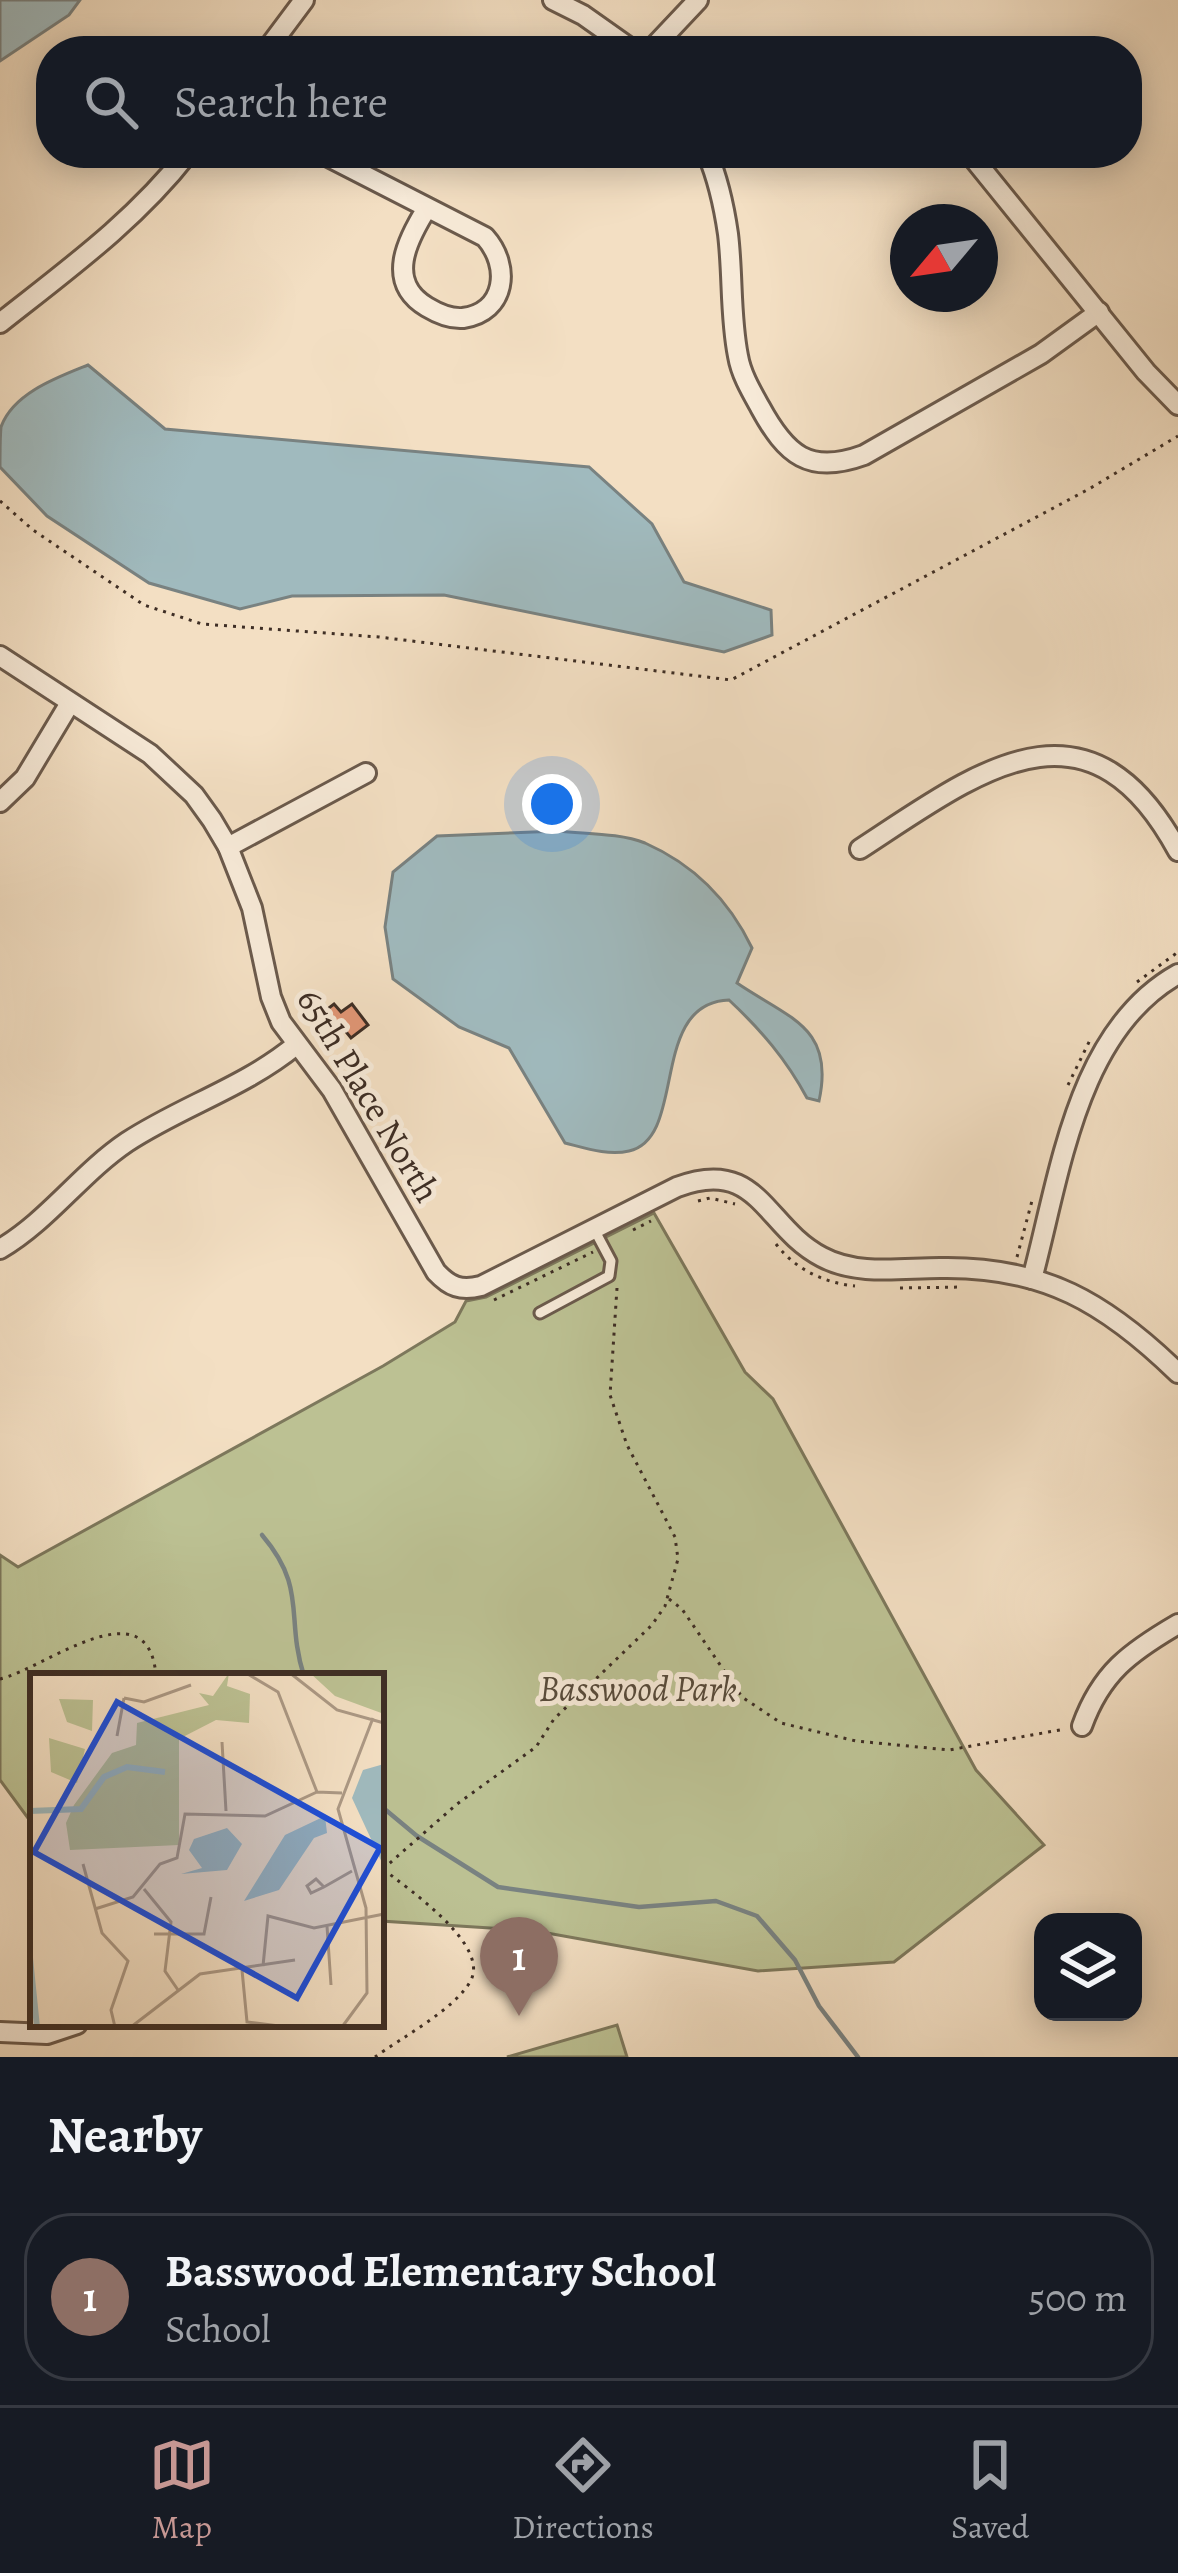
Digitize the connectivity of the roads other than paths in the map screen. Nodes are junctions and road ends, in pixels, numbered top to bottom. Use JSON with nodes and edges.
{"nodes":[{"id":1,"x":304,"y":0,"type":"edge"},
{"id":2,"x":553,"y":0,"type":"edge"},
{"id":3,"x":698,"y":0,"type":"edge"},
{"id":4,"x":277,"y":36,"type":"edge"},
{"id":5,"x":613,"y":36,"type":"edge"},
{"id":6,"x":664,"y":36,"type":"edge"},
{"id":7,"x":175,"y":168,"type":"edge"},
{"id":8,"x":350,"y":168,"type":"edge"},
{"id":9,"x":712,"y":168,"type":"edge"},
{"id":10,"x":981,"y":168,"type":"edge"},
{"id":11,"x":427,"y":208,"type":"junction"},
{"id":12,"x":1099,"y":312,"type":"junction"},
{"id":13,"x":0,"y":323,"type":"edge"},
{"id":14,"x":1178,"y":405,"type":"edge"},
{"id":15,"x":0,"y":656,"type":"edge"},
{"id":16,"x":70,"y":703,"type":"junction"},
{"id":17,"x":365,"y":773,"type":"dead end"},
{"id":18,"x":0,"y":802,"type":"edge"},
{"id":19,"x":228,"y":847,"type":"junction"},
{"id":20,"x":860,"y":849,"type":"dead end"},
{"id":21,"x":1178,"y":851,"type":"edge"},
{"id":22,"x":1178,"y":974,"type":"edge"},
{"id":23,"x":296,"y":1045,"type":"junction"},
{"id":24,"x":598,"y":1238,"type":"junction"},
{"id":25,"x":0,"y":1249,"type":"edge"},
{"id":26,"x":1022,"y":1277,"type":"junction"},
{"id":27,"x":540,"y":1313,"type":"dead end"},
{"id":28,"x":1178,"y":1373,"type":"edge"},
{"id":29,"x":1178,"y":1624,"type":"edge"},
{"id":30,"x":1082,"y":1726,"type":"road end"},
{"id":31,"x":68,"y":2027,"type":"edge"},
{"id":32,"x":0,"y":2032,"type":"edge"}],
"edges":[{"from":1,"to":4,"type":"street"},
{"from":2,"to":5,"type":"street"},
{"from":3,"to":6,"type":"street"},
{"from":7,"to":13,"type":"street"},
{"from":8,"to":11,"type":"street"},
{"from":9,"to":12,"type":"street"},
{"from":10,"to":12,"type":"street"},
{"from":11,"to":11,"type":"street"},
{"from":12,"to":14,"type":"street"},
{"from":15,"to":16,"type":"street","name":"65th Place North"},
{"from":16,"to":18,"type":"street"},
{"from":16,"to":19,"type":"street","name":"65th Place North"},
{"from":17,"to":19,"type":"street"},
{"from":19,"to":23,"type":"street","name":"65th Place North"},
{"from":20,"to":21,"type":"street"},
{"from":22,"to":26,"type":"street"},
{"from":23,"to":24,"type":"street","name":"65th Place North"},
{"from":23,"to":25,"type":"street"},
{"from":24,"to":26,"type":"street","name":"65th Place North"},
{"from":24,"to":27,"type":"lane"},
{"from":26,"to":28,"type":"street","name":"65th Place North"},
{"from":29,"to":30,"type":"street"},
{"from":31,"to":32,"type":"street"}]}
